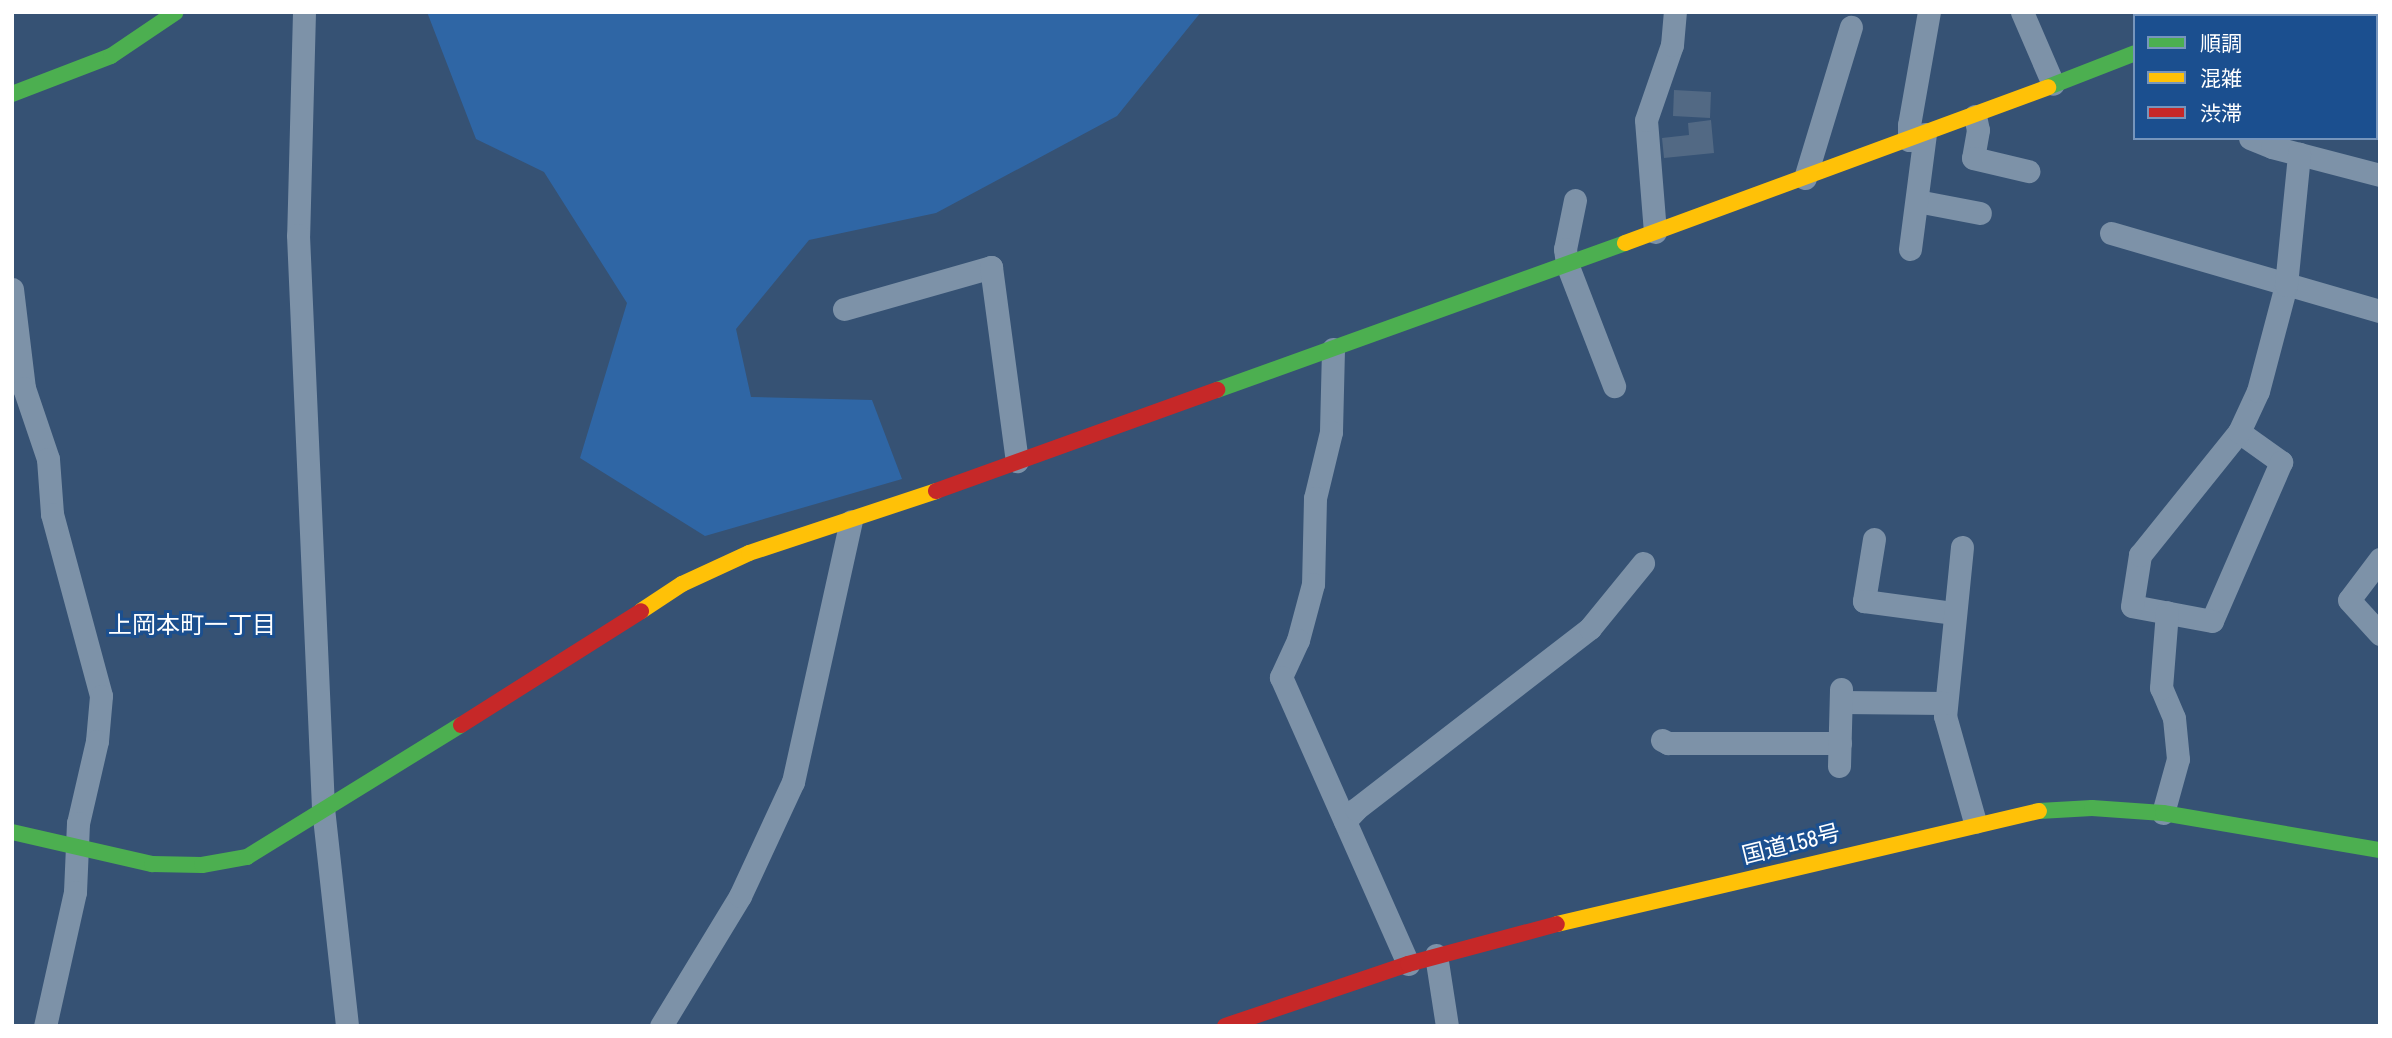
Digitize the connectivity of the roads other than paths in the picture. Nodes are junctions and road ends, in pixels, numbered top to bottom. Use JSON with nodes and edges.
{"nodes":[{"id":1,"x":176,"y":12,"type":"edge"},
{"id":2,"x":304,"y":12,"type":"edge"},
{"id":3,"x":1675,"y":12,"type":"edge"},
{"id":4,"x":1928,"y":12,"type":"edge"},
{"id":5,"x":2022,"y":12,"type":"edge"},
{"id":6,"x":1851,"y":27,"type":"dead end"},
{"id":7,"x":2133,"y":54,"type":"edge"},
{"id":8,"x":2053,"y":84,"type":"junction"},
{"id":9,"x":12,"y":94,"type":"edge"},
{"id":10,"x":1975,"y":116,"type":"junction"},
{"id":11,"x":1917,"y":137,"type":"junction"},
{"id":12,"x":2256,"y":140,"type":"edge"},
{"id":13,"x":2299,"y":154,"type":"junction"},
{"id":14,"x":2028,"y":171,"type":"dead end"},
{"id":15,"x":2380,"y":175,"type":"edge"},
{"id":16,"x":1805,"y":178,"type":"junction"},
{"id":17,"x":1575,"y":200,"type":"dead end"},
{"id":18,"x":1917,"y":201,"type":"junction"},
{"id":19,"x":1980,"y":213,"type":"dead end"},
{"id":20,"x":1655,"y":232,"type":"junction"},
{"id":21,"x":2111,"y":233,"type":"dead end"},
{"id":22,"x":1910,"y":249,"type":"dead end"},
{"id":23,"x":1567,"y":264,"type":"junction"},
{"id":24,"x":2286,"y":285,"type":"junction"},
{"id":25,"x":12,"y":289,"type":"edge"},
{"id":26,"x":844,"y":309,"type":"dead end"},
{"id":27,"x":2380,"y":311,"type":"edge"},
{"id":28,"x":1332,"y":349,"type":"junction"},
{"id":29,"x":1614,"y":386,"type":"dead end"},
{"id":30,"x":2239,"y":432,"type":"junction"},
{"id":31,"x":1017,"y":461,"type":"junction"},
{"id":32,"x":851,"y":521,"type":"junction"},
{"id":33,"x":1874,"y":539,"type":"dead end"},
{"id":34,"x":1962,"y":547,"type":"dead end"},
{"id":35,"x":2380,"y":559,"type":"edge"},
{"id":36,"x":1643,"y":563,"type":"dead end"},
{"id":37,"x":1954,"y":612,"type":"junction"},
{"id":38,"x":2167,"y":612,"type":"junction"},
{"id":39,"x":2380,"y":634,"type":"edge"},
{"id":40,"x":1945,"y":703,"type":"junction"},
{"id":41,"x":1662,"y":740,"type":"dead end"},
{"id":42,"x":323,"y":808,"type":"junction"},
{"id":43,"x":2163,"y":813,"type":"junction"},
{"id":44,"x":1345,"y":821,"type":"junction"},
{"id":45,"x":1975,"y":822,"type":"junction"},
{"id":46,"x":12,"y":832,"type":"edge"},
{"id":47,"x":78,"y":846,"type":"junction"},
{"id":48,"x":2380,"y":849,"type":"edge"},
{"id":49,"x":1436,"y":955,"type":"junction"},
{"id":50,"x":1408,"y":964,"type":"junction"},
{"id":51,"x":45,"y":1026,"type":"edge"},
{"id":52,"x":347,"y":1026,"type":"edge"},
{"id":53,"x":661,"y":1026,"type":"edge"},
{"id":54,"x":1225,"y":1026,"type":"edge"},
{"id":55,"x":1447,"y":1026,"type":"edge"}],
"edges":[{"from":1,"to":9,"type":"main road"},
{"from":2,"to":42,"type":"street"},
{"from":3,"to":20,"type":"street"},
{"from":4,"to":11,"type":"street"},
{"from":5,"to":8,"type":"street"},
{"from":6,"to":16,"type":"street"},
{"from":7,"to":8,"type":"main road"},
{"from":8,"to":10,"type":"main road"},
{"from":10,"to":11,"type":"main road"},
{"from":10,"to":14,"type":"street"},
{"from":11,"to":16,"type":"main road"},
{"from":11,"to":18,"type":"street"},
{"from":12,"to":13,"type":"street"},
{"from":13,"to":15,"type":"street"},
{"from":13,"to":24,"type":"street"},
{"from":16,"to":20,"type":"main road"},
{"from":17,"to":23,"type":"street"},
{"from":18,"to":19,"type":"street"},
{"from":18,"to":22,"type":"street"},
{"from":20,"to":23,"type":"main road"},
{"from":21,"to":24,"type":"street"},
{"from":23,"to":28,"type":"main road"},
{"from":23,"to":29,"type":"street"},
{"from":24,"to":27,"type":"street"},
{"from":24,"to":30,"type":"street"},
{"from":25,"to":47,"type":"street"},
{"from":26,"to":31,"type":"street"},
{"from":28,"to":31,"type":"main road"},
{"from":28,"to":44,"type":"street"},
{"from":30,"to":38,"type":"street"},
{"from":30,"to":38,"type":"street"},
{"from":31,"to":32,"type":"main road"},
{"from":32,"to":42,"type":"main road"},
{"from":32,"to":53,"type":"street"},
{"from":33,"to":37,"type":"street"},
{"from":34,"to":37,"type":"street"},
{"from":35,"to":39,"type":"street"},
{"from":36,"to":44,"type":"street"},
{"from":37,"to":40,"type":"street"},
{"from":38,"to":43,"type":"street"},
{"from":40,"to":41,"type":"street"},
{"from":40,"to":45,"type":"street"},
{"from":42,"to":47,"type":"main road"},
{"from":42,"to":52,"type":"street"},
{"from":43,"to":45,"type":"main road","name":"国道158号"},
{"from":43,"to":48,"type":"main road","name":"国道158号"},
{"from":44,"to":50,"type":"street"},
{"from":45,"to":49,"type":"main road","name":"国道158号"},
{"from":46,"to":47,"type":"main road"},
{"from":47,"to":51,"type":"street"},
{"from":49,"to":50,"type":"main road","name":"国道158号"},
{"from":49,"to":55,"type":"street"},
{"from":50,"to":54,"type":"main road","name":"国道158号"}]}
